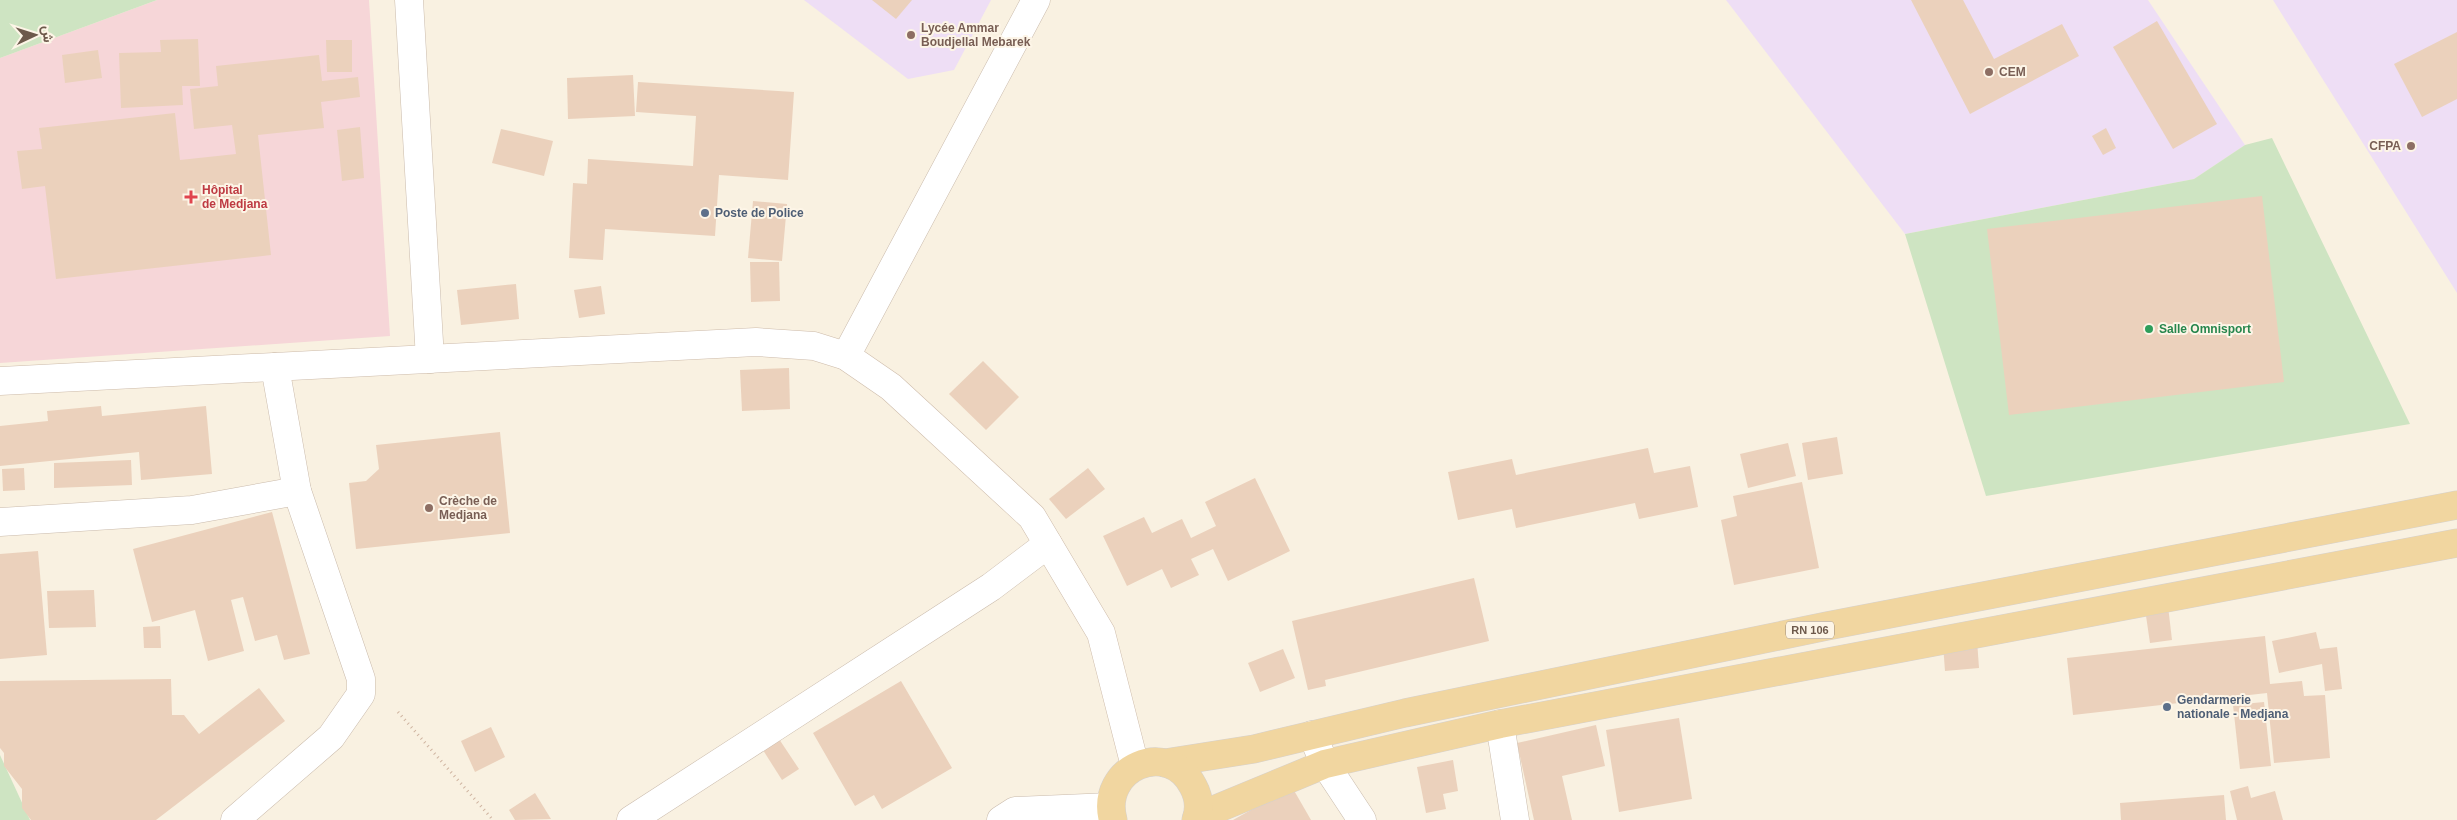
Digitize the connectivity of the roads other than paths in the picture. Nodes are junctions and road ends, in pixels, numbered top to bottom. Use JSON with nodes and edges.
{"nodes":[{"id":1,"x":410,"y":0,"type":"edge"},
{"id":2,"x":1036,"y":0,"type":"edge"},
{"id":3,"x":846,"y":356,"type":"junction"},
{"id":4,"x":430,"y":359,"type":"junction"},
{"id":5,"x":275,"y":367,"type":"junction"},
{"id":6,"x":0,"y":381,"type":"edge"},
{"id":7,"x":297,"y":490,"type":"junction"},
{"id":8,"x":2457,"y":505,"type":"edge"},
{"id":9,"x":0,"y":522,"type":"edge"},
{"id":10,"x":2457,"y":543,"type":"edge"},
{"id":11,"x":1048,"y":544,"type":"junction"},
{"id":12,"x":1500,"y":724,"type":"junction"},
{"id":13,"x":1312,"y":735,"type":"junction"},
{"id":14,"x":1165,"y":763,"type":"junction"},
{"id":15,"x":1326,"y":764,"type":"junction"},
{"id":16,"x":1135,"y":766,"type":"junction"},
{"id":17,"x":1112,"y":814,"type":"edge"},
{"id":18,"x":1197,"y":819,"type":"edge"},
{"id":19,"x":235,"y":820,"type":"edge"},
{"id":20,"x":631,"y":820,"type":"edge"},
{"id":21,"x":1001,"y":820,"type":"edge"},
{"id":22,"x":1362,"y":820,"type":"edge"},
{"id":23,"x":1515,"y":820,"type":"edge"}],
"edges":[{"from":1,"to":4,"type":"street"},
{"from":2,"to":3,"type":"street"},
{"from":3,"to":4,"type":"street"},
{"from":3,"to":11,"type":"street"},
{"from":4,"to":5,"type":"street"},
{"from":5,"to":6,"type":"street"},
{"from":5,"to":7,"type":"street"},
{"from":7,"to":9,"type":"street"},
{"from":7,"to":19,"type":"street"},
{"from":8,"to":13,"type":"main road","number":"RN 106"},
{"from":10,"to":12,"type":"main road"},
{"from":11,"to":16,"type":"street"},
{"from":11,"to":20,"type":"street"},
{"from":12,"to":15,"type":"main road"},
{"from":12,"to":23,"type":"street"},
{"from":13,"to":14,"type":"main road","number":"RN 106"},
{"from":13,"to":15,"type":"street"},
{"from":14,"to":16,"type":"main road"},
{"from":14,"to":18,"type":"main road"},
{"from":15,"to":18,"type":"main road"},
{"from":15,"to":22,"type":"street"},
{"from":16,"to":17,"type":"main road"},
{"from":17,"to":21,"type":"street"}]}
